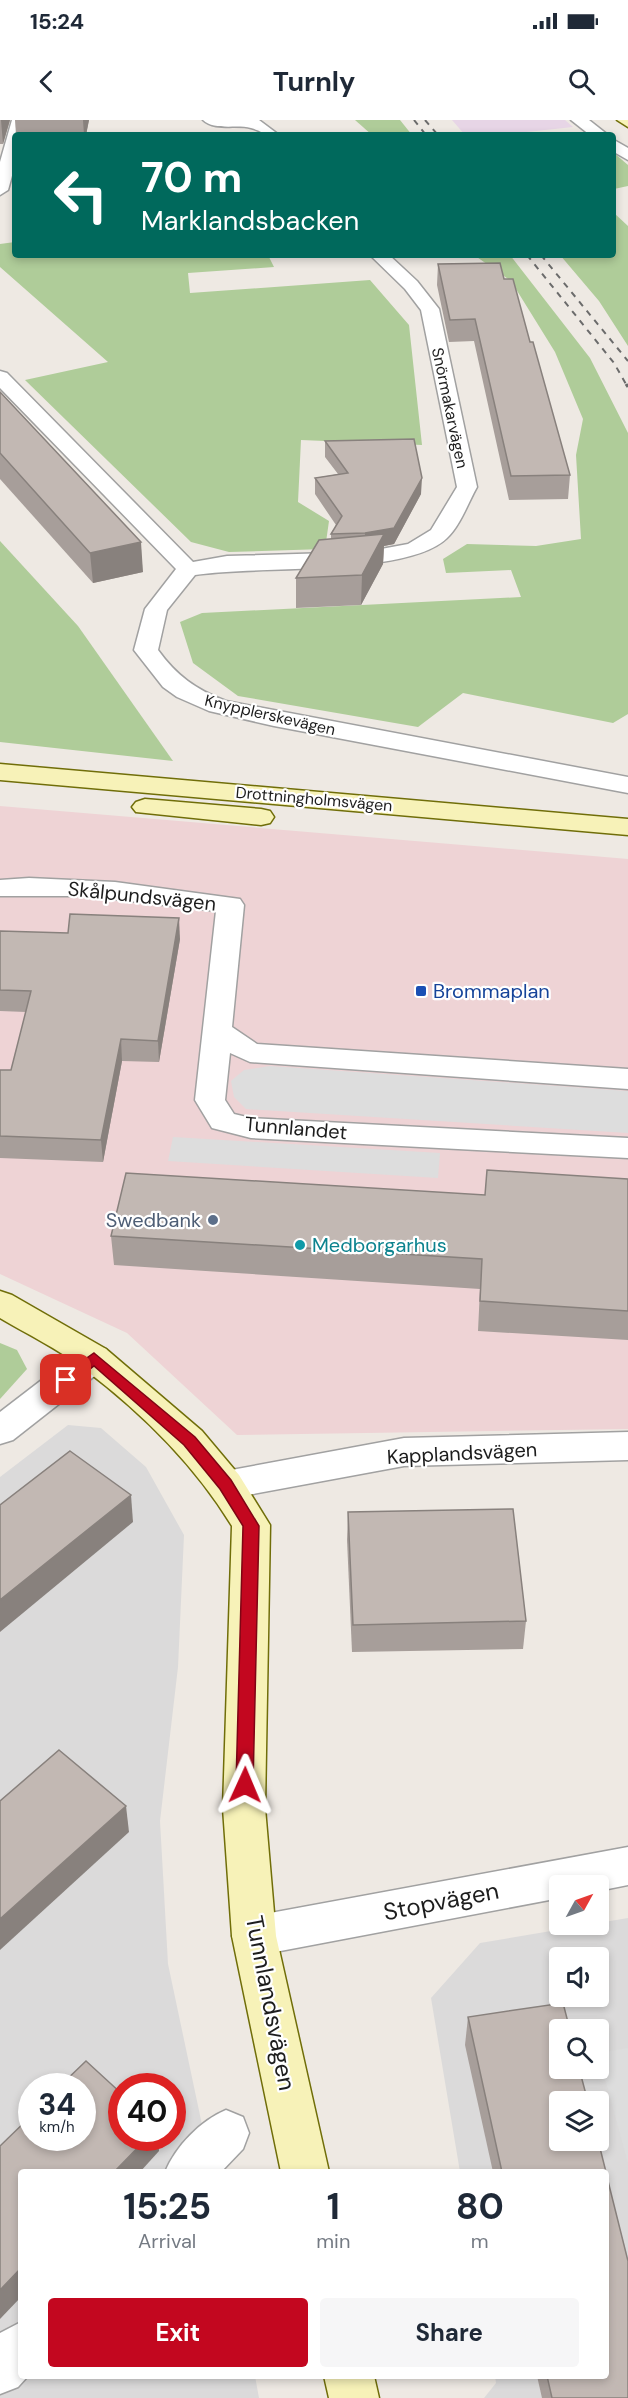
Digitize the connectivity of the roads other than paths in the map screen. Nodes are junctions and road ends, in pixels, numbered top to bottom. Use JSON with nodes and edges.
{"nodes":[{"id":1,"x":211,"y":120,"type":"edge"},
{"id":2,"x":579,"y":120,"type":"edge"},
{"id":3,"x":267,"y":132,"type":"edge"},
{"id":4,"x":596,"y":132,"type":"edge"},
{"id":5,"x":12,"y":138,"type":"edge"},
{"id":6,"x":4,"y":157,"type":"edge"},
{"id":7,"x":0,"y":190,"type":"edge"},
{"id":8,"x":382,"y":258,"type":"edge"},
{"id":9,"x":0,"y":377,"type":"edge"},
{"id":10,"x":188,"y":569,"type":"junction"},
{"id":11,"x":0,"y":772,"type":"edge"},
{"id":12,"x":628,"y":785,"type":"edge"},
{"id":13,"x":0,"y":795,"type":"edge"},
{"id":14,"x":628,"y":827,"type":"edge"},
{"id":15,"x":628,"y":847,"type":"edge"},
{"id":16,"x":0,"y":888,"type":"edge"},
{"id":17,"x":218,"y":1031,"type":"junction"},
{"id":18,"x":628,"y":1079,"type":"edge"},
{"id":19,"x":628,"y":1148,"type":"edge"},
{"id":20,"x":0,"y":1303,"type":"edge"},
{"id":21,"x":94,"y":1358,"type":"junction"},
{"id":22,"x":0,"y":1431,"type":"edge"},
{"id":23,"x":628,"y":1446,"type":"edge"},
{"id":24,"x":226,"y":1485,"type":"junction"},
{"id":25,"x":628,"y":1866,"type":"edge"},
{"id":26,"x":254,"y":1936,"type":"junction"},
{"id":27,"x":226,"y":2133,"type":"dead end"},
{"id":28,"x":192,"y":2169,"type":"edge"},
{"id":29,"x":304,"y":2169,"type":"edge"},
{"id":30,"x":18,"y":2350,"type":"edge"},
{"id":31,"x":0,"y":2369,"type":"edge"},
{"id":32,"x":350,"y":2379,"type":"edge"},
{"id":33,"x":354,"y":2398,"type":"edge"}],
"edges":[{"from":1,"to":3,"type":"street"},
{"from":2,"to":4,"type":"street"},
{"from":5,"to":6,"type":"street"},
{"from":6,"to":7,"type":"street"},
{"from":8,"to":10,"type":"street","name":"Snörmakarvägen"},
{"from":9,"to":10,"type":"street"},
{"from":10,"to":12,"type":"street","name":"Knypplerskevägen"},
{"from":11,"to":14,"type":"main road","name":"Drottningholmsvägen"},
{"from":13,"to":15,"type":"main road","name":"Drottningholmsvägen"},
{"from":16,"to":17,"type":"street","name":"Skålpundsvägen"},
{"from":17,"to":18,"type":"street"},
{"from":17,"to":19,"type":"street","name":"Tunnlandet"},
{"from":20,"to":21,"type":"main road","name":"Tunnlandsvägen"},
{"from":21,"to":22,"type":"street"},
{"from":21,"to":24,"type":"main road","name":"Tunnlandsvägen"},
{"from":23,"to":24,"type":"street","name":"Kapplandsvägen"},
{"from":24,"to":26,"type":"main road","name":"Tunnlandsvägen"},
{"from":25,"to":26,"type":"street","name":"Stopvägen"},
{"from":26,"to":29,"type":"main road","name":"Tunnlandsvägen"},
{"from":27,"to":28,"type":"street"},
{"from":30,"to":31,"type":"street"},
{"from":32,"to":33,"type":"main road"}]}
